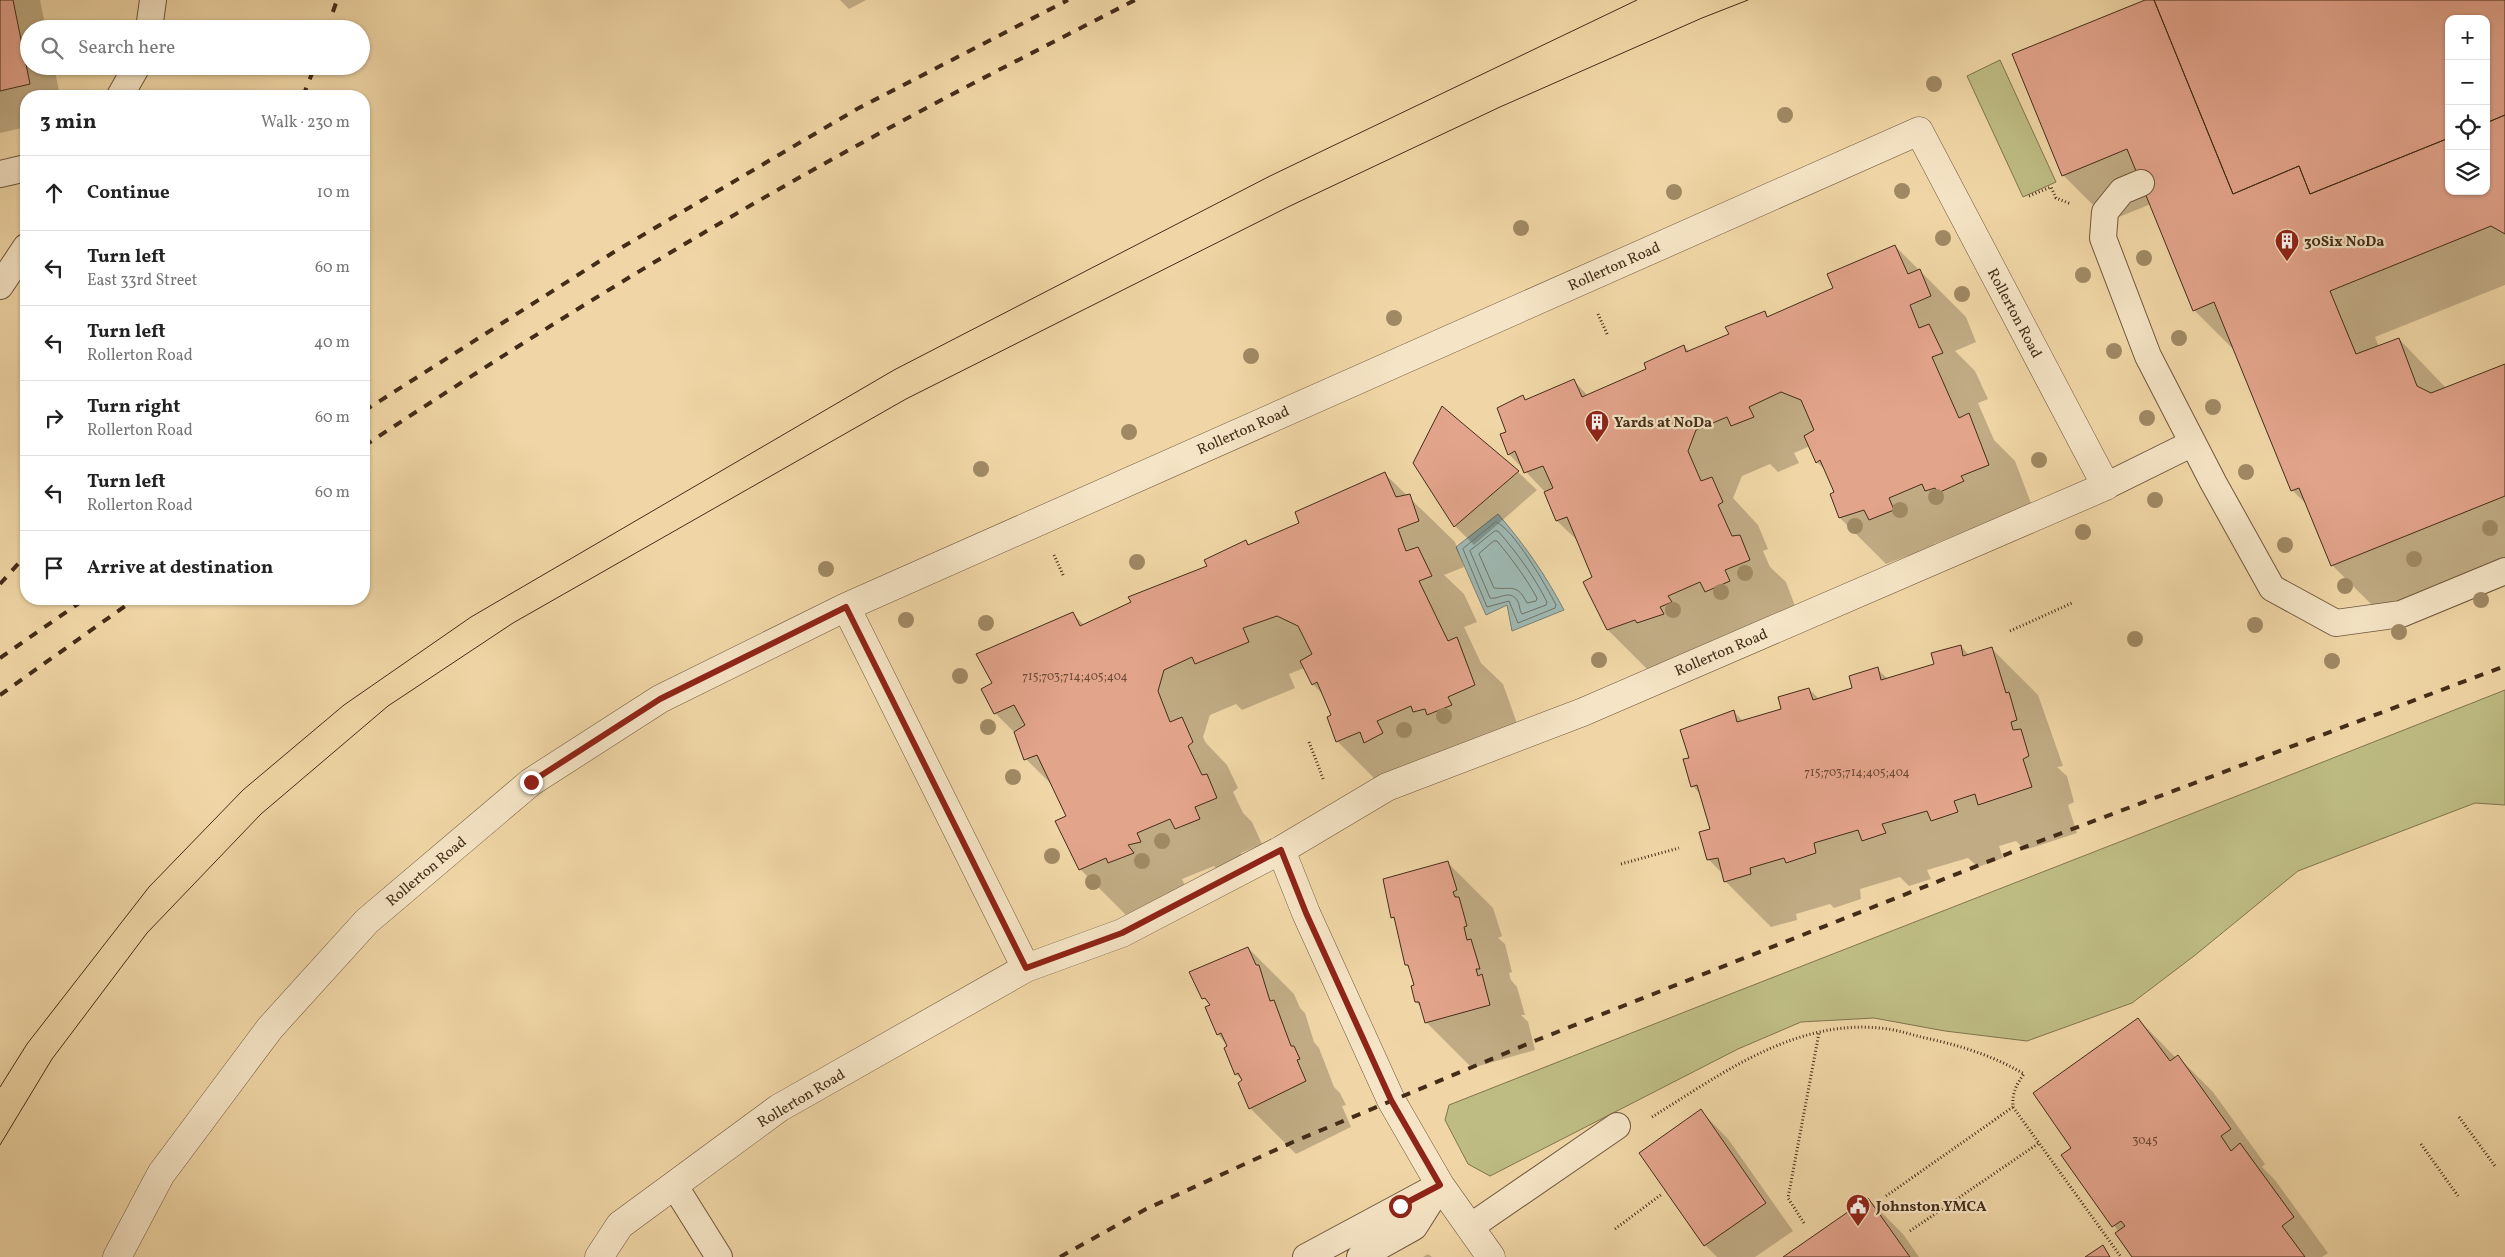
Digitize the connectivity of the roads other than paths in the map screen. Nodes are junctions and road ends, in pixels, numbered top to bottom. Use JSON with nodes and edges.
{"nodes":[{"id":1,"x":154,"y":0,"type":"edge"},
{"id":2,"x":151,"y":20,"type":"edge"},
{"id":3,"x":132,"y":75,"type":"edge"},
{"id":4,"x":123,"y":90,"type":"edge"},
{"id":5,"x":20,"y":169,"type":"edge"},
{"id":6,"x":0,"y":174,"type":"edge"},
{"id":7,"x":2141,"y":183,"type":"dead end"},
{"id":8,"x":20,"y":257,"type":"edge"},
{"id":9,"x":0,"y":286,"type":"edge"},
{"id":10,"x":2193,"y":443,"type":"junction"},
{"id":11,"x":2106,"y":486,"type":"junction"},
{"id":12,"x":2505,"y":571,"type":"edge"},
{"id":13,"x":846,"y":607,"type":"junction"},
{"id":14,"x":1281,"y":850,"type":"junction"},
{"id":15,"x":1026,"y":968,"type":"junction"},
{"id":16,"x":1617,"y":1126,"type":"road end"},
{"id":17,"x":674,"y":1185,"type":"junction"},
{"id":18,"x":1440,"y":1185,"type":"junction"},
{"id":19,"x":1470,"y":1227,"type":"junction"},
{"id":20,"x":117,"y":1257,"type":"edge"},
{"id":21,"x":599,"y":1257,"type":"edge"},
{"id":22,"x":719,"y":1257,"type":"edge"},
{"id":23,"x":1306,"y":1257,"type":"edge"},
{"id":24,"x":1360,"y":1257,"type":"edge"},
{"id":25,"x":1491,"y":1257,"type":"edge"}],
"edges":[{"from":1,"to":2,"type":"lane"},
{"from":3,"to":4,"type":"lane"},
{"from":5,"to":6,"type":"lane"},
{"from":7,"to":10,"type":"lane"},
{"from":8,"to":9,"type":"lane"},
{"from":10,"to":11,"type":"lane"},
{"from":10,"to":12,"type":"lane"},
{"from":11,"to":13,"type":"street","name":"Rollerton Road"},
{"from":11,"to":14,"type":"street","name":"Rollerton Road"},
{"from":13,"to":15,"type":"street"},
{"from":13,"to":20,"type":"street","name":"Rollerton Road"},
{"from":14,"to":15,"type":"street","name":"Rollerton Road"},
{"from":14,"to":18,"type":"street"},
{"from":15,"to":17,"type":"street","name":"Rollerton Road"},
{"from":16,"to":19,"type":"lane"},
{"from":17,"to":21,"type":"street","name":"Rollerton Road"},
{"from":17,"to":22,"type":"lane"},
{"from":18,"to":19,"type":"street"},
{"from":18,"to":23,"type":"lane"},
{"from":18,"to":24,"type":"lane"},
{"from":19,"to":25,"type":"street"}]}
